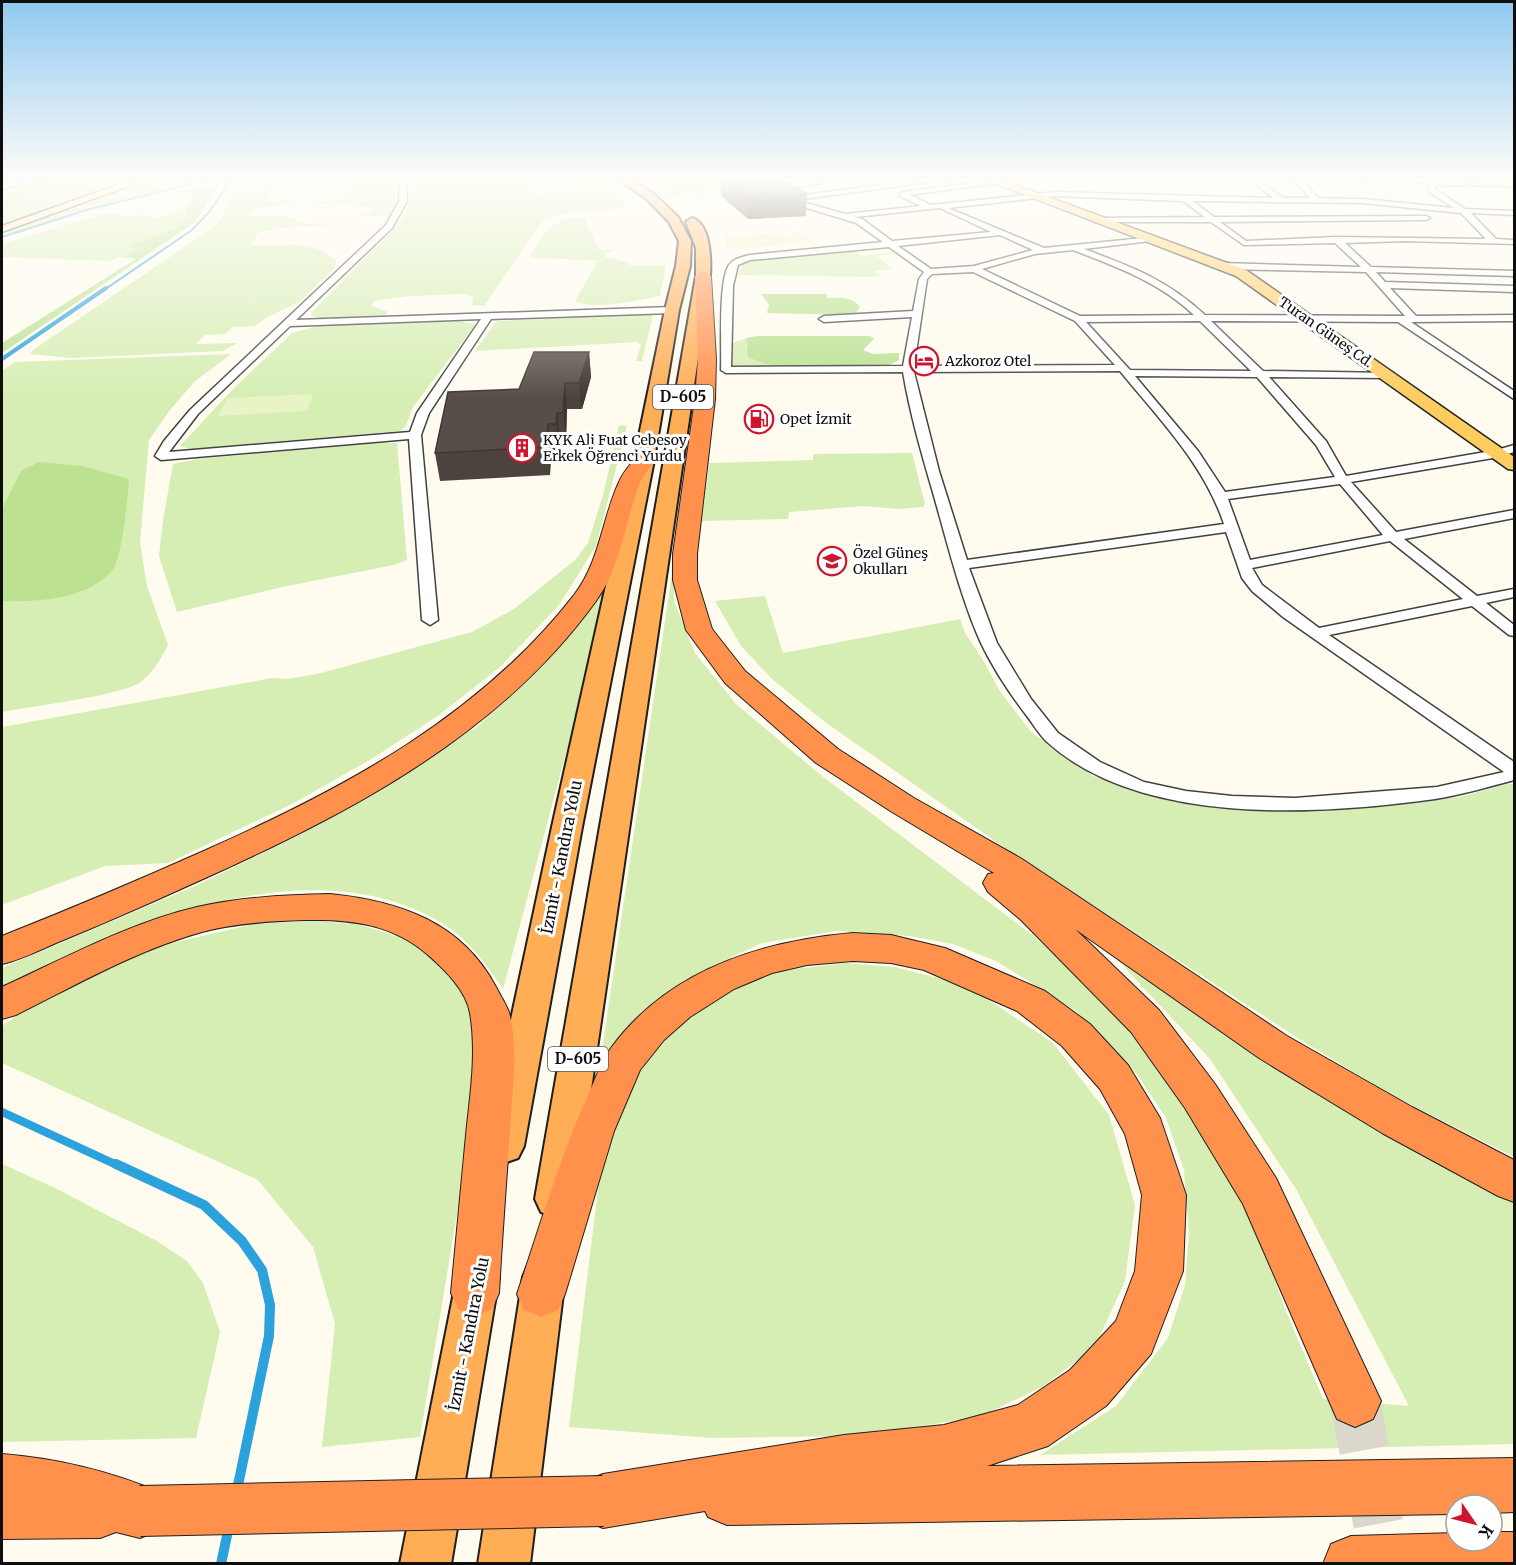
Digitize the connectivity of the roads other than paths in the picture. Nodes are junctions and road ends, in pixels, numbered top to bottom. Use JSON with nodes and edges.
{"nodes":[{"id":1,"x":363,"y":251,"type":"edge"},
{"id":2,"x":684,"y":251,"type":"edge"},
{"id":3,"x":702,"y":251,"type":"edge"},
{"id":4,"x":819,"y":251,"type":"edge"},
{"id":5,"x":901,"y":251,"type":"edge"},
{"id":6,"x":1043,"y":251,"type":"edge"},
{"id":7,"x":1082,"y":251,"type":"edge"},
{"id":8,"x":1183,"y":251,"type":"edge"},
{"id":9,"x":1349,"y":251,"type":"edge"},
{"id":10,"x":1368,"y":252,"type":"dead end"},
{"id":11,"x":1351,"y":253,"type":"junction"},
{"id":12,"x":1221,"y":266,"type":"junction"},
{"id":13,"x":974,"y":268,"type":"junction"},
{"id":14,"x":1369,"y":270,"type":"junction"},
{"id":15,"x":929,"y":272,"type":"junction"},
{"id":16,"x":1515,"y":273,"type":"edge"},
{"id":17,"x":703,"y":276,"type":"junction"},
{"id":18,"x":1383,"y":285,"type":"junction"},
{"id":19,"x":1500,"y":288,"type":"junction"},
{"id":20,"x":1515,"y":288,"type":"edge"},
{"id":21,"x":1503,"y":298,"type":"dead end"},
{"id":22,"x":672,"y":310,"type":"junction"},
{"id":23,"x":916,"y":314,"type":"junction"},
{"id":24,"x":1511,"y":315,"type":"edge"},
{"id":25,"x":487,"y":318,"type":"junction"},
{"id":26,"x":1201,"y":318,"type":"junction"},
{"id":27,"x":824,"y":319,"type":"dead end"},
{"id":28,"x":1078,"y":319,"type":"junction"},
{"id":29,"x":1307,"y":319,"type":"junction"},
{"id":30,"x":1400,"y":319,"type":"junction"},
{"id":31,"x":1413,"y":319,"type":"junction"},
{"id":32,"x":288,"y":323,"type":"junction"},
{"id":33,"x":908,"y":368,"type":"junction"},
{"id":34,"x":1126,"y":371,"type":"junction"},
{"id":35,"x":1260,"y":375,"type":"junction"},
{"id":36,"x":1387,"y":375,"type":"junction"},
{"id":37,"x":1515,"y":396,"type":"edge"},
{"id":38,"x":415,"y":435,"type":"junction"},
{"id":39,"x":1515,"y":448,"type":"edge"},
{"id":40,"x":1499,"y":453,"type":"junction"},
{"id":41,"x":644,"y":460,"type":"junction"},
{"id":42,"x":1515,"y":465,"type":"edge"},
{"id":43,"x":1343,"y":480,"type":"junction"},
{"id":44,"x":1221,"y":496,"type":"junction"},
{"id":45,"x":1515,"y":514,"type":"edge"},
{"id":46,"x":1231,"y":527,"type":"junction"},
{"id":47,"x":1394,"y":538,"type":"junction"},
{"id":48,"x":962,"y":565,"type":"junction"},
{"id":49,"x":1244,"y":566,"type":"junction"},
{"id":50,"x":1515,"y":593,"type":"edge"},
{"id":51,"x":1476,"y":602,"type":"junction"},
{"id":52,"x":429,"y":620,"type":"dead end"},
{"id":53,"x":1515,"y":632,"type":"edge"},
{"id":54,"x":1317,"y":633,"type":"junction"},
{"id":55,"x":1515,"y":772,"type":"edge"},
{"id":56,"x":903,"y":805,"type":"junction"},
{"id":57,"x":2,"y":951,"type":"edge"},
{"id":58,"x":3,"y":1003,"type":"edge"},
{"id":59,"x":1515,"y":1182,"type":"edge"},
{"id":60,"x":475,"y":1293,"type":"junction"},
{"id":61,"x":541,"y":1294,"type":"junction"},
{"id":62,"x":1355,"y":1401,"type":"tunnel mouth"},
{"id":63,"x":2,"y":1481,"type":"edge"},
{"id":64,"x":1515,"y":1485,"type":"edge"},
{"id":65,"x":603,"y":1501,"type":"junction"},
{"id":66,"x":140,"y":1511,"type":"junction"},
{"id":67,"x":2,"y":1512,"type":"edge"},
{"id":68,"x":1515,"y":1560,"type":"edge"},
{"id":69,"x":425,"y":1563,"type":"edge"},
{"id":70,"x":504,"y":1563,"type":"edge"},
{"id":71,"x":1351,"y":1563,"type":"edge"}],
"edges":[{"from":1,"to":32,"type":"street"},
{"from":2,"to":22,"type":"highway","name":"İzmit - Kandıra Yolu","number":"D-605"},
{"from":3,"to":17,"type":"highway","number":"D-605"},
{"from":4,"to":33,"type":"street"},
{"from":5,"to":15,"type":"street"},
{"from":6,"to":13,"type":"street"},
{"from":7,"to":26,"type":"street"},
{"from":8,"to":12,"type":"main road","name":"Turan Güneş Cd."},
{"from":9,"to":11,"type":"street"},
{"from":10,"to":11,"type":"street"},
{"from":11,"to":14,"type":"street"},
{"from":12,"to":14,"type":"street"},
{"from":12,"to":29,"type":"main road","name":"Turan Güneş Cd."},
{"from":13,"to":15,"type":"street"},
{"from":13,"to":28,"type":"street"},
{"from":14,"to":16,"type":"street"},
{"from":14,"to":18,"type":"street"},
{"from":15,"to":23,"type":"street"},
{"from":17,"to":56,"type":"highway"},
{"from":17,"to":61,"type":"highway","number":"D-605"},
{"from":18,"to":19,"type":"street"},
{"from":18,"to":31,"type":"street"},
{"from":19,"to":20,"type":"street"},
{"from":19,"to":21,"type":"street"},
{"from":22,"to":25,"type":"street"},
{"from":22,"to":41,"type":"highway","name":"İzmit - Kandıra Yolu","number":"D-605"},
{"from":23,"to":27,"type":"street"},
{"from":23,"to":33,"type":"street"},
{"from":24,"to":31,"type":"street"},
{"from":25,"to":32,"type":"street"},
{"from":25,"to":38,"type":"street"},
{"from":26,"to":28,"type":"street"},
{"from":26,"to":29,"type":"street"},
{"from":26,"to":35,"type":"street"},
{"from":28,"to":34,"type":"street"},
{"from":29,"to":30,"type":"street"},
{"from":29,"to":36,"type":"main road","name":"Turan Güneş Cd."},
{"from":30,"to":31,"type":"street"},
{"from":30,"to":37,"type":"street"},
{"from":32,"to":38,"type":"street"},
{"from":33,"to":34,"type":"street"},
{"from":33,"to":48,"type":"street"},
{"from":34,"to":35,"type":"street"},
{"from":34,"to":44,"type":"street"},
{"from":35,"to":36,"type":"street"},
{"from":35,"to":43,"type":"street"},
{"from":36,"to":40,"type":"main road","name":"Turan Güneş Cd."},
{"from":38,"to":52,"type":"street"},
{"from":39,"to":40,"type":"street"},
{"from":40,"to":42,"type":"main road","name":"Turan Güneş Cd."},
{"from":40,"to":43,"type":"street"},
{"from":41,"to":57,"type":"highway"},
{"from":41,"to":60,"type":"highway","name":"İzmit - Kandıra Yolu","number":"D-605"},
{"from":43,"to":44,"type":"street"},
{"from":43,"to":47,"type":"street"},
{"from":44,"to":46,"type":"street"},
{"from":45,"to":47,"type":"street"},
{"from":46,"to":48,"type":"street"},
{"from":46,"to":49,"type":"street"},
{"from":47,"to":49,"type":"street"},
{"from":47,"to":51,"type":"street"},
{"from":48,"to":55,"type":"street"},
{"from":49,"to":54,"type":"street"},
{"from":50,"to":51,"type":"street"},
{"from":51,"to":53,"type":"street"},
{"from":51,"to":54,"type":"street"},
{"from":54,"to":55,"type":"street"},
{"from":56,"to":59,"type":"highway"},
{"from":56,"to":62,"type":"highway"},
{"from":58,"to":60,"type":"highway"},
{"from":60,"to":69,"type":"highway","name":"İzmit - Kandıra Yolu","number":"D-605"},
{"from":61,"to":65,"type":"highway"},
{"from":61,"to":70,"type":"highway","number":"D-605"},
{"from":63,"to":66,"type":"highway"},
{"from":64,"to":65,"type":"highway"},
{"from":65,"to":66,"type":"highway","bridge":true},
{"from":66,"to":67,"type":"highway"},
{"from":68,"to":71,"type":"highway"}]}
